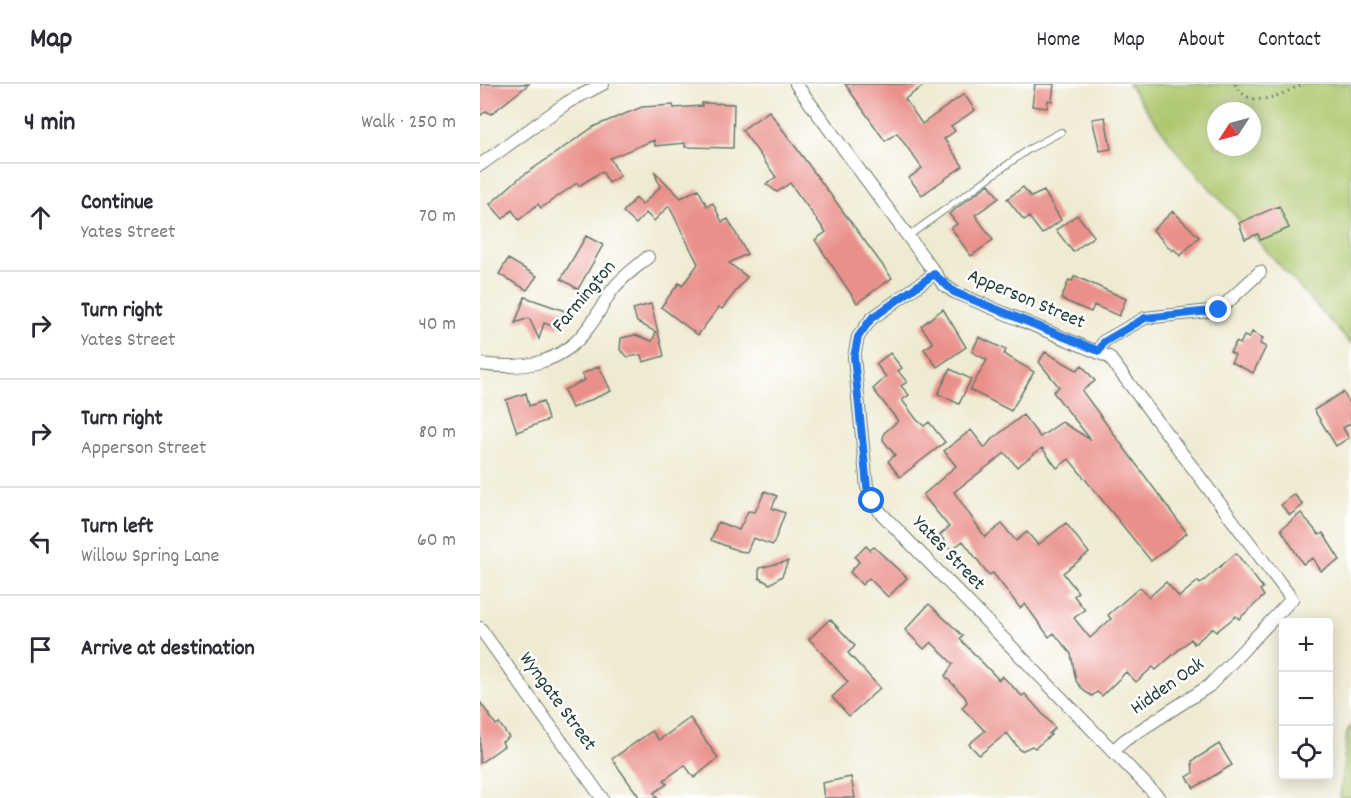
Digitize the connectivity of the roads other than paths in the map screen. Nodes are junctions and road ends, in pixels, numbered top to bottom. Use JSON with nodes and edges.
{"nodes":[{"id":1,"x":603,"y":84,"type":"edge"},
{"id":2,"x":796,"y":84,"type":"edge"},
{"id":3,"x":1061,"y":132,"type":"dead end"},
{"id":4,"x":480,"y":165,"type":"edge"},
{"id":5,"x":907,"y":237,"type":"junction"},
{"id":6,"x":648,"y":257,"type":"dead end"},
{"id":7,"x":1260,"y":272,"type":"dead end"},
{"id":8,"x":934,"y":274,"type":"junction"},
{"id":9,"x":1099,"y":351,"type":"junction"},
{"id":10,"x":480,"y":364,"type":"edge"},
{"id":11,"x":1292,"y":599,"type":"joint"},
{"id":12,"x":480,"y":628,"type":"edge"},
{"id":13,"x":1113,"y":751,"type":"junction"},
{"id":14,"x":602,"y":798,"type":"edge"},
{"id":15,"x":1159,"y":798,"type":"edge"}],
"edges":[{"from":1,"to":4,"type":"street"},
{"from":2,"to":5,"type":"street","name":"Apperson Street"},
{"from":3,"to":5,"type":"lane"},
{"from":5,"to":8,"type":"street","name":"Apperson Street"},
{"from":6,"to":10,"type":"street","name":"Farmington"},
{"from":7,"to":9,"type":"street"},
{"from":8,"to":9,"type":"street","name":"Apperson Street"},
{"from":8,"to":13,"type":"street","name":"Yates Street"},
{"from":9,"to":11,"type":"street","name":"Apperson Street"},
{"from":11,"to":13,"type":"street","name":"Hidden Oak"},
{"from":12,"to":14,"type":"street","name":"Wyngate Street"},
{"from":13,"to":15,"type":"street","name":"Yates Street"}]}
